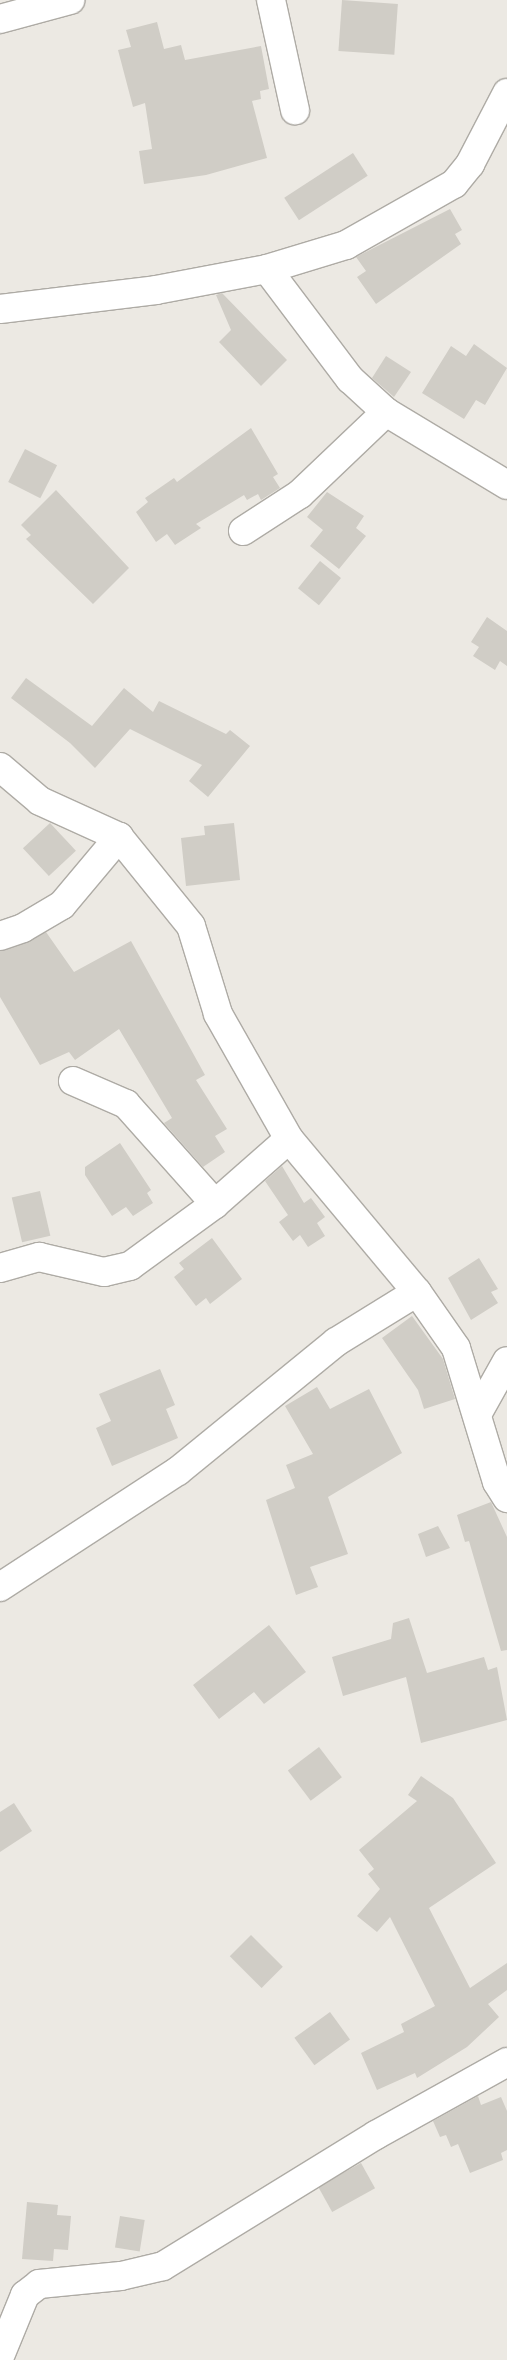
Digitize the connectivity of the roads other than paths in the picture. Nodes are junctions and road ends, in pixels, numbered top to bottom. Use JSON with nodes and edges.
{"nodes":[{"id":1,"x":70,"y":0,"type":"edge"},
{"id":2,"x":271,"y":0,"type":"edge"},
{"id":3,"x":0,"y":19,"type":"edge"},
{"id":4,"x":507,"y":94,"type":"edge"},
{"id":5,"x":295,"y":110,"type":"dead end"},
{"id":6,"x":267,"y":269,"type":"junction"},
{"id":7,"x":0,"y":309,"type":"edge"},
{"id":8,"x":386,"y":412,"type":"junction"},
{"id":9,"x":507,"y":485,"type":"edge"},
{"id":10,"x":243,"y":531,"type":"dead end"},
{"id":11,"x":0,"y":767,"type":"edge"},
{"id":12,"x":119,"y":837,"type":"junction"},
{"id":13,"x":0,"y":936,"type":"edge"},
{"id":14,"x":73,"y":1081,"type":"dead end"},
{"id":15,"x":289,"y":1139,"type":"junction"},
{"id":16,"x":214,"y":1204,"type":"junction"},
{"id":17,"x":0,"y":1268,"type":"edge"},
{"id":18,"x":417,"y":1292,"type":"junction"},
{"id":19,"x":507,"y":1362,"type":"edge"},
{"id":20,"x":479,"y":1411,"type":"junction"},
{"id":21,"x":507,"y":1498,"type":"edge"},
{"id":22,"x":0,"y":1587,"type":"edge"},
{"id":23,"x":507,"y":2062,"type":"edge"},
{"id":24,"x":0,"y":2356,"type":"edge"}],
"edges":[{"from":1,"to":3,"type":"street"},
{"from":2,"to":5,"type":"street"},
{"from":4,"to":6,"type":"street"},
{"from":6,"to":7,"type":"street"},
{"from":6,"to":8,"type":"street"},
{"from":8,"to":9,"type":"street"},
{"from":8,"to":10,"type":"street"},
{"from":11,"to":12,"type":"street"},
{"from":12,"to":13,"type":"street"},
{"from":12,"to":15,"type":"street"},
{"from":14,"to":16,"type":"street"},
{"from":15,"to":16,"type":"street"},
{"from":15,"to":18,"type":"street"},
{"from":16,"to":17,"type":"street"},
{"from":18,"to":20,"type":"street"},
{"from":18,"to":22,"type":"street"},
{"from":19,"to":20,"type":"street"},
{"from":20,"to":21,"type":"street"},
{"from":23,"to":24,"type":"street"}]}
